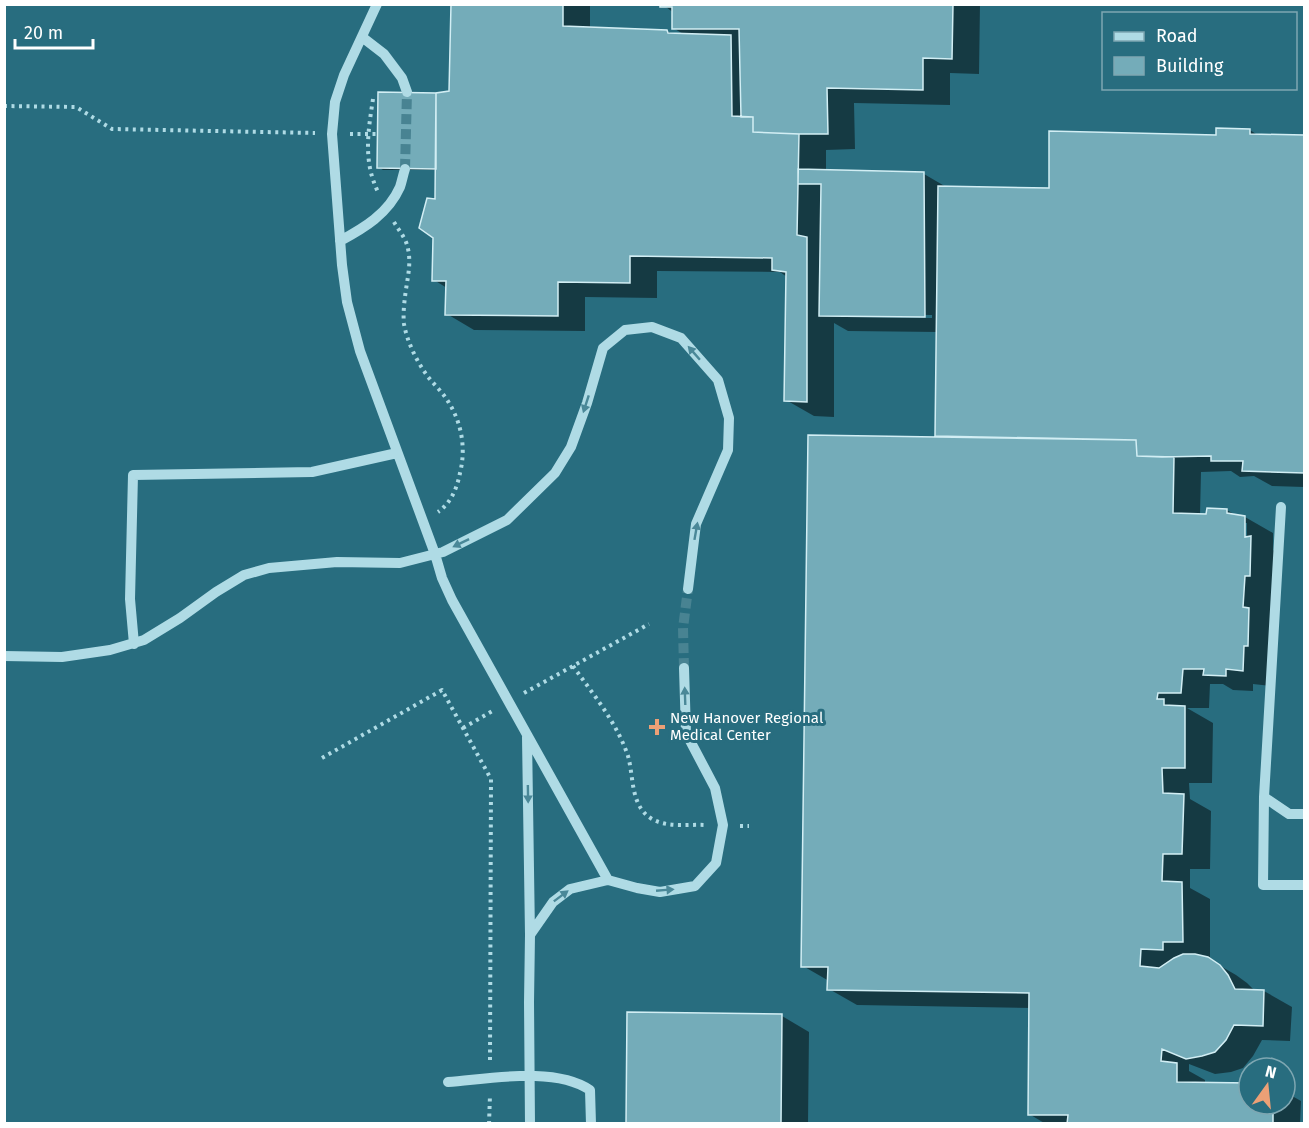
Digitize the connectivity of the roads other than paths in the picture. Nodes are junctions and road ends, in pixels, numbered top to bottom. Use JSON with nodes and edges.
{"nodes":[{"id":1,"x":377,"y":4,"type":"edge"},
{"id":2,"x":362,"y":37,"type":"junction"},
{"id":3,"x":407,"y":92,"type":"tunnel mouth"},
{"id":4,"x":405,"y":169,"type":"tunnel mouth"},
{"id":5,"x":340,"y":241,"type":"junction"},
{"id":6,"x":397,"y":453,"type":"junction"},
{"id":7,"x":1281,"y":507,"type":"dead end"},
{"id":8,"x":435,"y":554,"type":"junction"},
{"id":9,"x":688,"y":589,"type":"tunnel mouth"},
{"id":10,"x":134,"y":644,"type":"junction"},
{"id":11,"x":4,"y":656,"type":"edge"},
{"id":12,"x":684,"y":668,"type":"tunnel mouth"},
{"id":13,"x":527,"y":735,"type":"junction"},
{"id":14,"x":1264,"y":797,"type":"junction"},
{"id":15,"x":1305,"y":814,"type":"edge"},
{"id":16,"x":608,"y":880,"type":"junction"},
{"id":17,"x":1305,"y":885,"type":"edge"},
{"id":18,"x":530,"y":935,"type":"junction"},
{"id":19,"x":530,"y":1076,"type":"junction"},
{"id":20,"x":448,"y":1082,"type":"dead end"},
{"id":21,"x":530,"y":1124,"type":"edge"},
{"id":22,"x":591,"y":1124,"type":"edge"}],
"edges":[{"from":1,"to":2,"type":"lane"},
{"from":2,"to":3,"type":"lane"},
{"from":2,"to":5,"type":"lane"},
{"from":4,"to":5,"type":"lane"},
{"from":5,"to":6,"type":"lane"},
{"from":6,"to":8,"type":"lane"},
{"from":6,"to":10,"type":"lane"},
{"from":7,"to":14,"type":"lane"},
{"from":9,"to":8,"type":"lane","one_way":true},
{"from":8,"to":10,"type":"lane"},
{"from":8,"to":13,"type":"lane"},
{"from":10,"to":11,"type":"lane"},
{"from":16,"to":12,"type":"lane","one_way":true},
{"from":13,"to":16,"type":"lane"},
{"from":13,"to":18,"type":"lane","one_way":true},
{"from":14,"to":15,"type":"lane"},
{"from":14,"to":17,"type":"lane"},
{"from":18,"to":16,"type":"lane","one_way":true},
{"from":18,"to":19,"type":"lane"},
{"from":19,"to":20,"type":"lane"},
{"from":19,"to":21,"type":"lane"},
{"from":19,"to":22,"type":"lane"}]}
